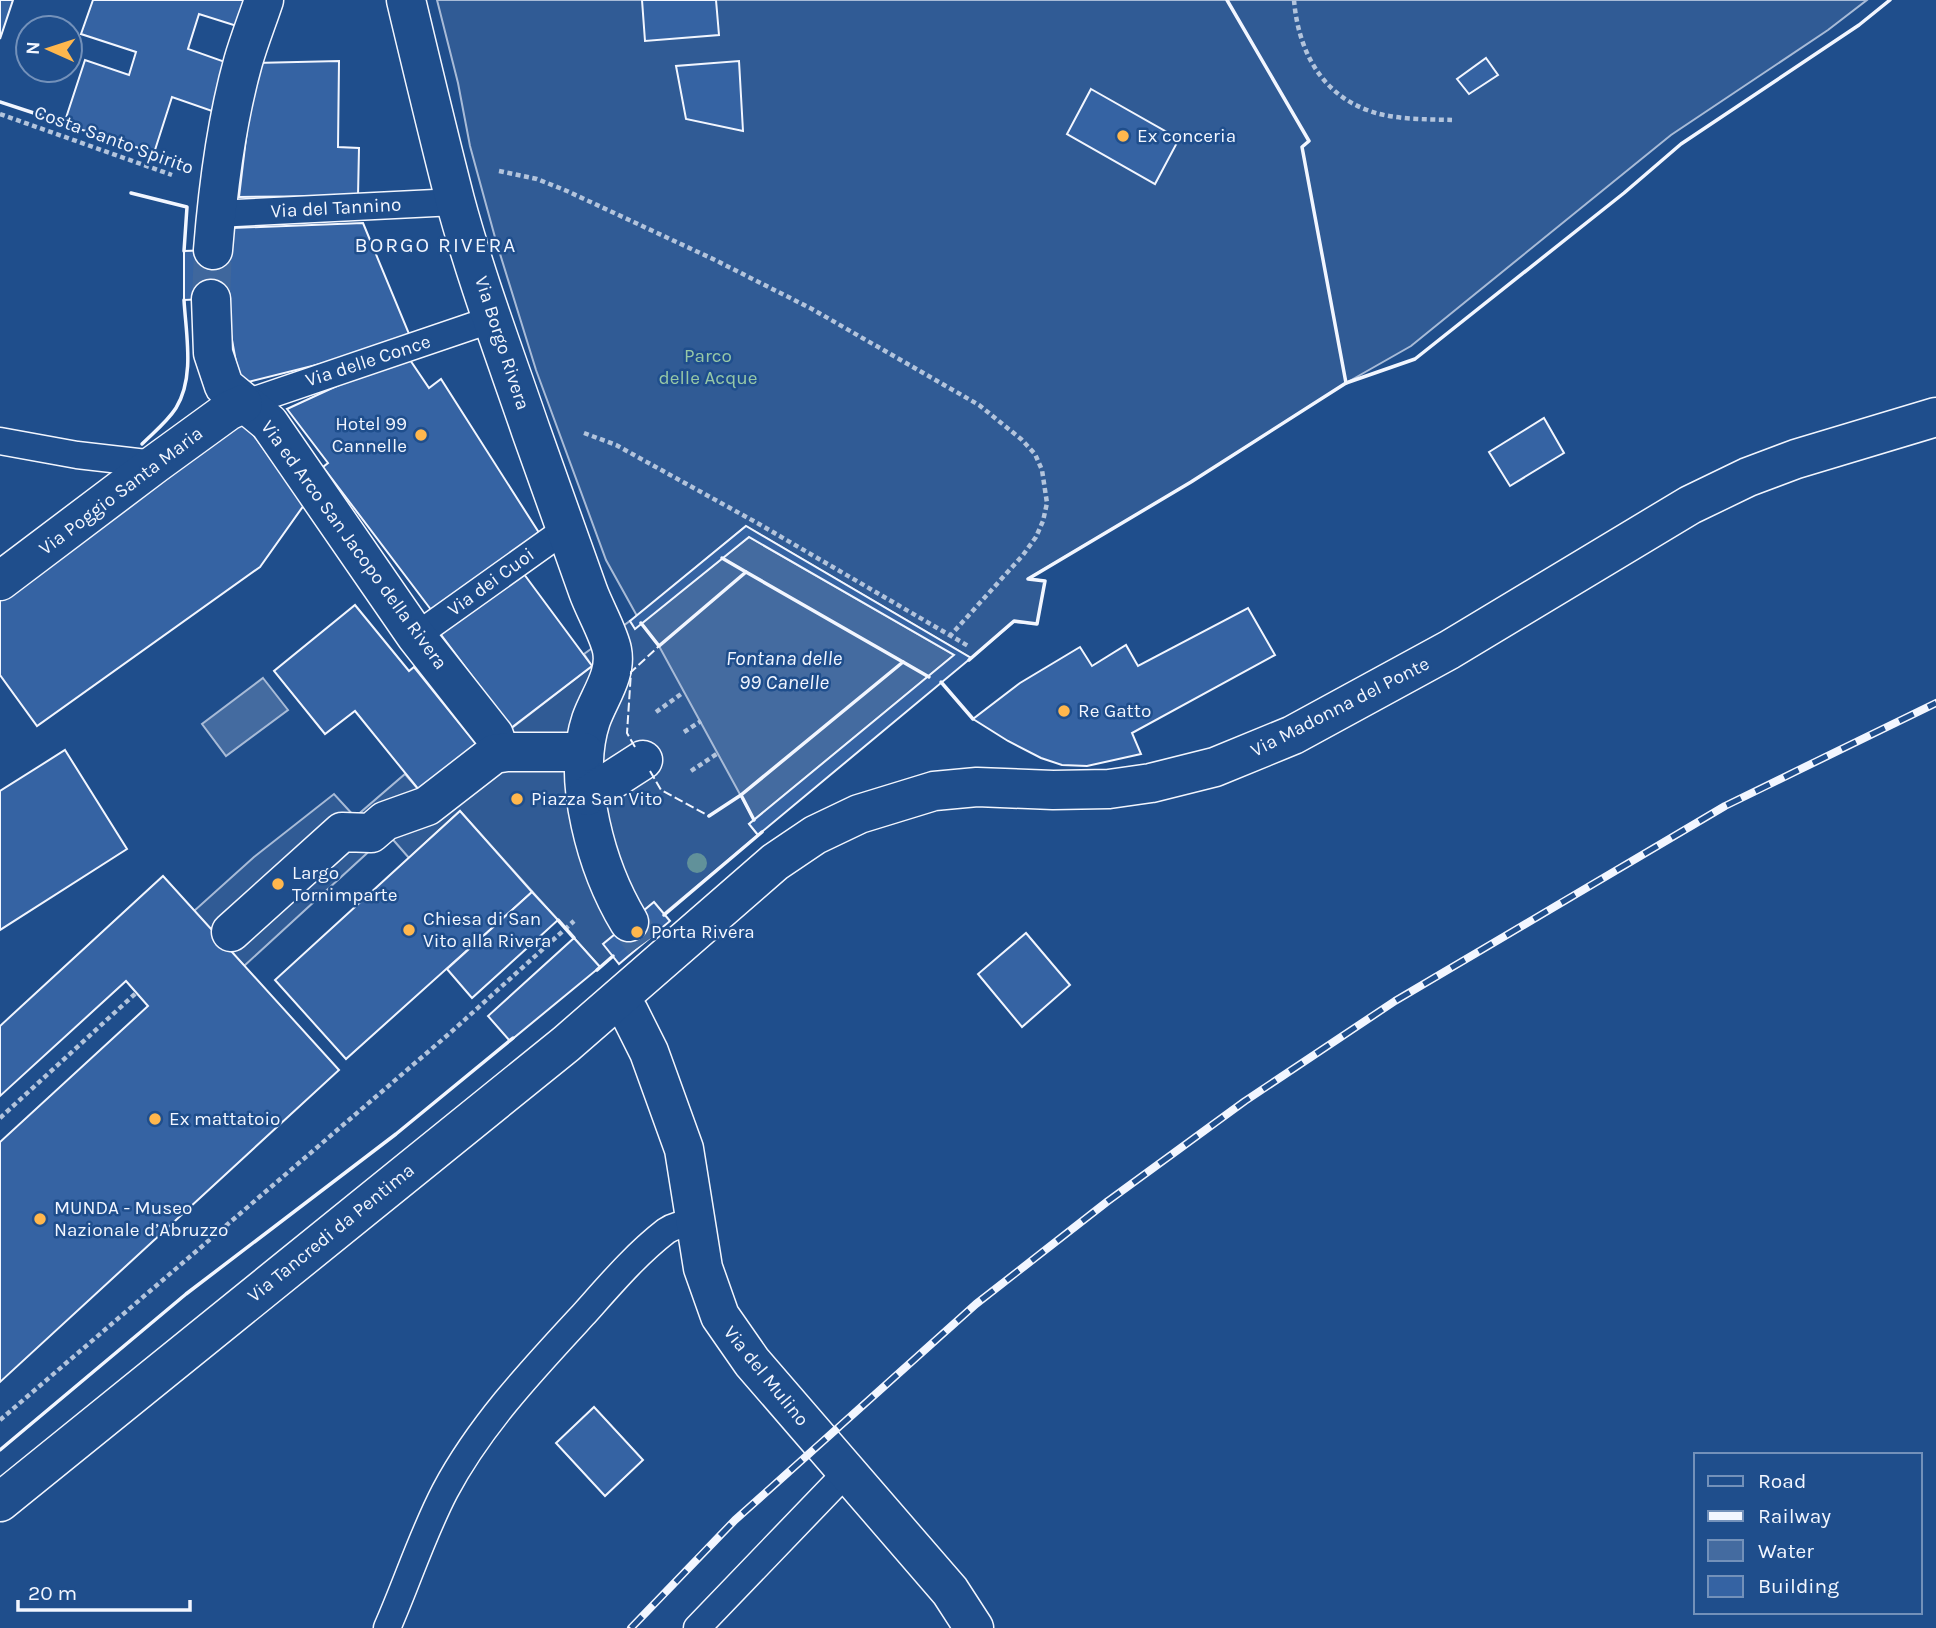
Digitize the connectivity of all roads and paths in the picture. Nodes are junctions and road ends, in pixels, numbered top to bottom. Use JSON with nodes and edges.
{"nodes":[{"id":1,"x":264,"y":0,"type":"edge"},
{"id":2,"x":406,"y":0,"type":"edge"},
{"id":3,"x":1294,"y":0,"type":"edge"},
{"id":4,"x":0,"y":114,"type":"edge"},
{"id":5,"x":1452,"y":120,"type":"dead end"},
{"id":6,"x":452,"y":187,"type":"junction"},
{"id":7,"x":216,"y":219,"type":"junction"},
{"id":8,"x":211,"y":299,"type":"tunnel mouth"},
{"id":9,"x":493,"y":319,"type":"junction"},
{"id":10,"x":243,"y":404,"type":"junction"},
{"id":11,"x":1936,"y":417,"type":"edge"},
{"id":12,"x":531,"y":432,"type":"junction"},
{"id":13,"x":0,"y":441,"type":"edge"},
{"id":14,"x":155,"y":464,"type":"junction"},
{"id":15,"x":566,"y":529,"type":"junction"},
{"id":16,"x":0,"y":581,"type":"edge"},
{"id":17,"x":416,"y":636,"type":"junction"},
{"id":18,"x":950,"y":636,"type":"junction"},
{"id":19,"x":970,"y":647,"type":"dead end"},
{"id":20,"x":584,"y":751,"type":"junction"},
{"id":21,"x":500,"y":752,"type":"junction"},
{"id":22,"x":643,"y":760,"type":"dead end"},
{"id":23,"x":587,"y":796,"type":"junction"},
{"id":24,"x":611,"y":888,"type":"junction"},
{"id":25,"x":231,"y":932,"type":"dead end"},
{"id":26,"x":645,"y":943,"type":"junction"},
{"id":27,"x":136,"y":993,"type":"dead end"},
{"id":28,"x":620,"y":999,"type":"junction"},
{"id":29,"x":0,"y":1118,"type":"edge"},
{"id":30,"x":696,"y":1222,"type":"junction"},
{"id":31,"x":0,"y":1420,"type":"edge"},
{"id":32,"x":846,"y":1473,"type":"junction"},
{"id":33,"x":0,"y":1502,"type":"edge"},
{"id":34,"x":387,"y":1628,"type":"edge"},
{"id":35,"x":697,"y":1628,"type":"edge"},
{"id":36,"x":974,"y":1628,"type":"edge"}],
"edges":[{"from":1,"to":7,"type":"street"},
{"from":2,"to":6,"type":"street","name":"Via Borgo Rivera"},
{"from":3,"to":5,"type":"path"},
{"from":4,"to":7,"type":"path","name":"Costa Santo Spirito"},
{"from":6,"to":7,"type":"lane","name":"Via del Tannino"},
{"from":6,"to":9,"type":"street","name":"Via Borgo Rivera"},
{"from":6,"to":18,"type":"path"},
{"from":8,"to":10,"type":"street","name":"Via ed Arco San Jacopo della Rivera"},
{"from":9,"to":10,"type":"lane","name":"Via delle Conce"},
{"from":9,"to":12,"type":"street","name":"Via Borgo Rivera"},
{"from":10,"to":14,"type":"street","name":"Via Poggio Santa Maria"},
{"from":10,"to":17,"type":"street","name":"Via ed Arco San Jacopo della Rivera"},
{"from":11,"to":26,"type":"street","name":"Via Madonna del Ponte"},
{"from":12,"to":15,"type":"street","name":"Via Borgo Rivera"},
{"from":12,"to":18,"type":"path"},
{"from":13,"to":14,"type":"lane"},
{"from":14,"to":16,"type":"street","name":"Via Poggio Santa Maria"},
{"from":15,"to":17,"type":"lane","name":"Via dei Cuoi"},
{"from":15,"to":20,"type":"street","name":"Via Borgo Rivera"},
{"from":17,"to":21,"type":"street","name":"Via ed Arco San Jacopo della Rivera"},
{"from":18,"to":19,"type":"path"},
{"from":20,"to":21,"type":"street"},
{"from":20,"to":23,"type":"street"},
{"from":21,"to":25,"type":"street"},
{"from":22,"to":23,"type":"street"},
{"from":23,"to":24,"type":"street"},
{"from":24,"to":26,"type":"street"},
{"from":24,"to":31,"type":"path"},
{"from":26,"to":28,"type":"street","name":"Via Tancredi da Pentima"},
{"from":27,"to":29,"type":"path"},
{"from":28,"to":30,"type":"street","name":"Via del Mulino"},
{"from":28,"to":33,"type":"street","name":"Via Tancredi da Pentima"},
{"from":30,"to":32,"type":"street","name":"Via del Mulino"},
{"from":30,"to":34,"type":"lane"},
{"from":32,"to":35,"type":"lane"},
{"from":32,"to":36,"type":"street","name":"Via del Mulino"}]}
